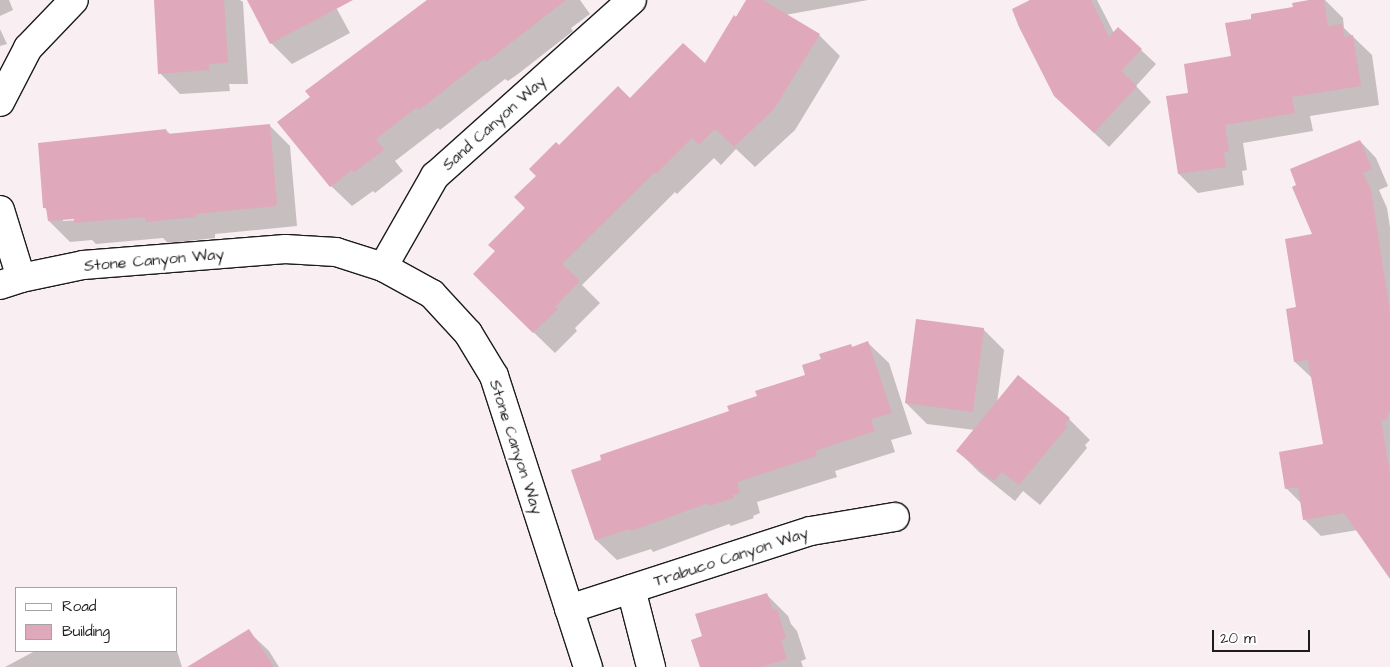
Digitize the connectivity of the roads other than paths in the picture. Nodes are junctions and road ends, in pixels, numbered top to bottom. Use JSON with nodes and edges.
{"nodes":[{"id":1,"x":74,"y":0,"type":"edge"},
{"id":2,"x":632,"y":0,"type":"edge"},
{"id":3,"x":0,"y":102,"type":"edge"},
{"id":4,"x":0,"y":210,"type":"edge"},
{"id":5,"x":383,"y":267,"type":"junction"},
{"id":6,"x":10,"y":281,"type":"edge"},
{"id":7,"x":895,"y":517,"type":"dead end"},
{"id":8,"x":631,"y":589,"type":"junction"},
{"id":9,"x":569,"y":609,"type":"junction"},
{"id":10,"x":588,"y":667,"type":"edge"},
{"id":11,"x":651,"y":667,"type":"edge"}],
"edges":[{"from":1,"to":3,"type":"street"},
{"from":2,"to":5,"type":"street","name":"Sand Canyon Way"},
{"from":4,"to":6,"type":"street"},
{"from":5,"to":6,"type":"street","name":"Stone Canyon Way"},
{"from":5,"to":9,"type":"street","name":"Stone Canyon Way"},
{"from":7,"to":8,"type":"street","name":"Trabuco Canyon Way"},
{"from":8,"to":9,"type":"street","name":"Trabuco Canyon Way"},
{"from":8,"to":11,"type":"street"},
{"from":9,"to":10,"type":"street","name":"Stone Canyon Way"}]}
